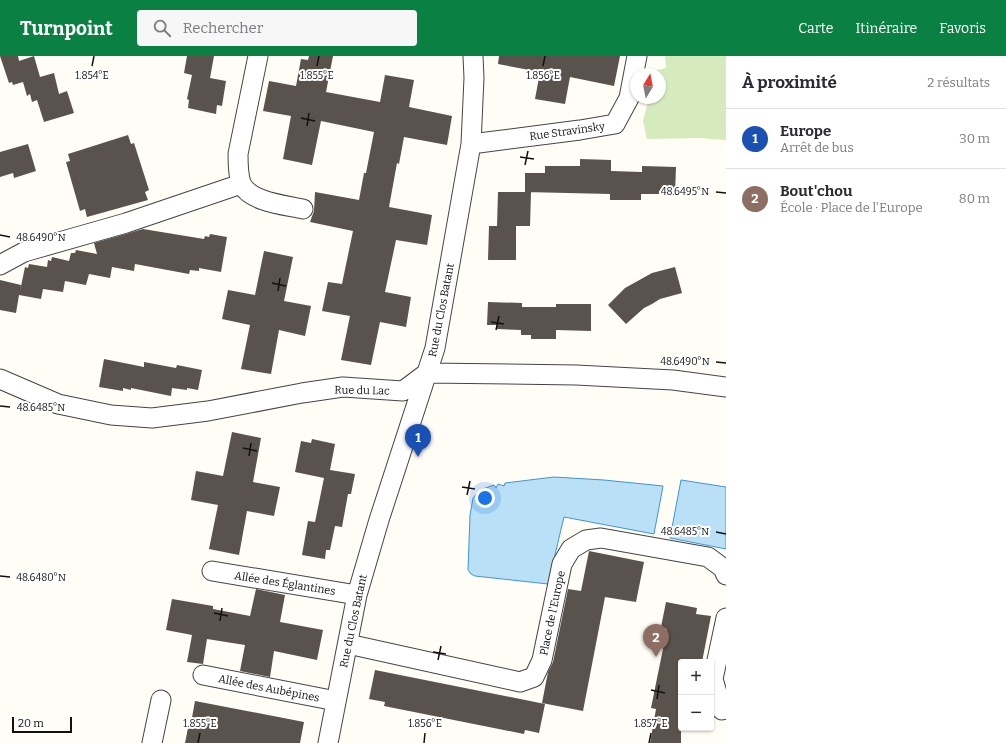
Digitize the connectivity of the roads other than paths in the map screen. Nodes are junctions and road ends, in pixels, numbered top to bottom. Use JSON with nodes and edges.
{"nodes":[{"id":1,"x":258,"y":56,"type":"edge"},
{"id":2,"x":473,"y":56,"type":"edge"},
{"id":3,"x":637,"y":56,"type":"edge"},
{"id":4,"x":471,"y":144,"type":"junction"},
{"id":5,"x":241,"y":184,"type":"junction"},
{"id":6,"x":303,"y":209,"type":"dead end"},
{"id":7,"x":0,"y":265,"type":"edge"},
{"id":8,"x":427,"y":373,"type":"junction"},
{"id":9,"x":0,"y":379,"type":"edge"},
{"id":10,"x":726,"y":387,"type":"edge"},
{"id":11,"x":212,"y":571,"type":"dead end"},
{"id":12,"x":726,"y":575,"type":"edge"},
{"id":13,"x":357,"y":595,"type":"junction"},
{"id":14,"x":726,"y":618,"type":"edge"},
{"id":15,"x":348,"y":644,"type":"junction"},
{"id":16,"x":203,"y":675,"type":"dead end"},
{"id":17,"x":161,"y":700,"type":"dead end"},
{"id":18,"x":336,"y":701,"type":"junction"},
{"id":19,"x":722,"y":710,"type":"dead end"},
{"id":20,"x":152,"y":743,"type":"edge"},
{"id":21,"x":328,"y":743,"type":"edge"}],
"edges":[{"from":1,"to":5,"type":"street"},
{"from":2,"to":4,"type":"street","name":"Rue du Clos Batant"},
{"from":3,"to":4,"type":"street","name":"Rue Stravinsky"},
{"from":4,"to":8,"type":"street","name":"Rue du Clos Batant"},
{"from":5,"to":6,"type":"street"},
{"from":5,"to":7,"type":"street"},
{"from":8,"to":9,"type":"street","name":"Rue du Lac"},
{"from":8,"to":10,"type":"street"},
{"from":8,"to":13,"type":"street","name":"Rue du Clos Batant"},
{"from":11,"to":13,"type":"street","name":"Allée des Églantines"},
{"from":12,"to":15,"type":"street","name":"Place de l'Europe"},
{"from":13,"to":15,"type":"street","name":"Rue du Clos Batant"},
{"from":14,"to":19,"type":"street"},
{"from":15,"to":18,"type":"street","name":"Rue du Clos Batant"},
{"from":16,"to":18,"type":"street","name":"Allée des Aubépines"},
{"from":17,"to":20,"type":"street"},
{"from":18,"to":21,"type":"street","name":"Rue du Clos Batant"}]}
